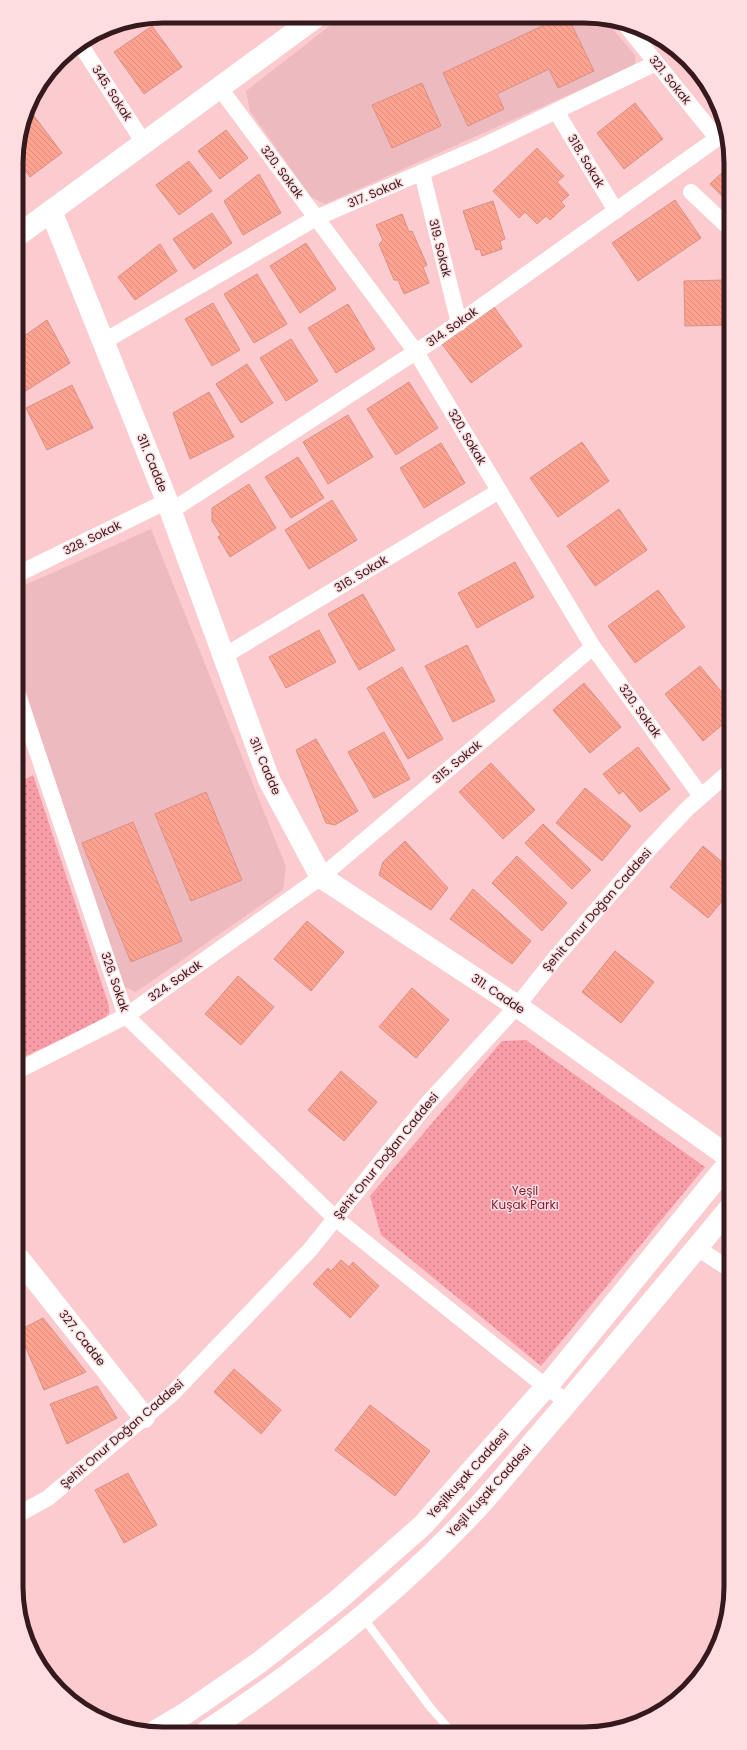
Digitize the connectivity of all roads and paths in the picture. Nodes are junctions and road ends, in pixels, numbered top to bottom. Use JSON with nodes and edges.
{"nodes":[{"id":1,"x":308,"y":23,"type":"edge"},
{"id":2,"x":630,"y":30,"type":"edge"},
{"id":3,"x":83,"y":48,"type":"edge"},
{"id":4,"x":656,"y":63,"type":"junction"},
{"id":5,"x":219,"y":87,"type":"junction"},
{"id":6,"x":556,"y":111,"type":"junction"},
{"id":7,"x":721,"y":135,"type":"edge"},
{"id":8,"x":144,"y":143,"type":"junction"},
{"id":9,"x":422,"y":172,"type":"junction"},
{"id":10,"x":691,"y":192,"type":"dead end"},
{"id":11,"x":51,"y":211,"type":"junction"},
{"id":12,"x":616,"y":211,"type":"junction"},
{"id":13,"x":316,"y":218,"type":"junction"},
{"id":14,"x":724,"y":223,"type":"edge"},
{"id":15,"x":23,"y":232,"type":"edge"},
{"id":16,"x":458,"y":323,"type":"junction"},
{"id":17,"x":103,"y":342,"type":"junction"},
{"id":18,"x":416,"y":352,"type":"junction"},
{"id":19,"x":499,"y":491,"type":"junction"},
{"id":20,"x":169,"y":506,"type":"junction"},
{"id":21,"x":23,"y":572,"type":"edge"},
{"id":22,"x":593,"y":647,"type":"junction"},
{"id":23,"x":224,"y":656,"type":"junction"},
{"id":24,"x":23,"y":710,"type":"edge"},
{"id":25,"x":724,"y":777,"type":"edge"},
{"id":26,"x":701,"y":796,"type":"junction"},
{"id":27,"x":321,"y":877,"type":"junction"},
{"id":28,"x":517,"y":1006,"type":"junction"},
{"id":29,"x":126,"y":1016,"type":"junction"},
{"id":30,"x":23,"y":1068,"type":"edge"},
{"id":31,"x":724,"y":1153,"type":"edge"},
{"id":32,"x":724,"y":1169,"type":"edge"},
{"id":33,"x":724,"y":1216,"type":"edge"},
{"id":34,"x":335,"y":1218,"type":"junction"},
{"id":35,"x":697,"y":1248,"type":"junction"},
{"id":36,"x":23,"y":1264,"type":"edge"},
{"id":37,"x":724,"y":1265,"type":"edge"},
{"id":38,"x":546,"y":1387,"type":"junction"},
{"id":39,"x":568,"y":1402,"type":"junction"},
{"id":40,"x":144,"y":1417,"type":"junction"},
{"id":41,"x":23,"y":1512,"type":"edge"},
{"id":42,"x":362,"y":1616,"type":"junction"},
{"id":43,"x":163,"y":1727,"type":"edge"},
{"id":44,"x":213,"y":1727,"type":"edge"},
{"id":45,"x":447,"y":1727,"type":"edge"}],
"edges":[{"from":1,"to":5,"type":"street"},
{"from":2,"to":4,"type":"street","name":"321. Sokak"},
{"from":3,"to":8,"type":"street","name":"345. Sokak"},
{"from":4,"to":6,"type":"street","name":"317. Sokak"},
{"from":4,"to":7,"type":"street","name":"321. Sokak"},
{"from":5,"to":8,"type":"street"},
{"from":5,"to":13,"type":"street","name":"320. Sokak"},
{"from":6,"to":9,"type":"street","name":"317. Sokak"},
{"from":6,"to":12,"type":"street","name":"318. Sokak"},
{"from":7,"to":12,"type":"street","name":"314. Sokak"},
{"from":8,"to":11,"type":"street"},
{"from":9,"to":13,"type":"street","name":"317. Sokak"},
{"from":9,"to":16,"type":"street","name":"319. Sokak"},
{"from":10,"to":14,"type":"street"},
{"from":11,"to":15,"type":"street"},
{"from":11,"to":17,"type":"street","name":"311. Cadde"},
{"from":12,"to":16,"type":"street","name":"314. Sokak"},
{"from":13,"to":17,"type":"street","name":"317. Sokak"},
{"from":13,"to":18,"type":"street","name":"320. Sokak"},
{"from":16,"to":18,"type":"street","name":"314. Sokak"},
{"from":17,"to":20,"type":"street","name":"311. Cadde"},
{"from":18,"to":19,"type":"street","name":"320. Sokak"},
{"from":18,"to":20,"type":"street","name":"314. Sokak"},
{"from":19,"to":22,"type":"street","name":"320. Sokak"},
{"from":19,"to":23,"type":"street","name":"316. Sokak"},
{"from":20,"to":21,"type":"street","name":"328. Sokak"},
{"from":20,"to":23,"type":"street","name":"311. Cadde"},
{"from":22,"to":26,"type":"street","name":"320. Sokak"},
{"from":22,"to":27,"type":"street","name":"315. Sokak"},
{"from":23,"to":27,"type":"street","name":"311. Cadde"},
{"from":24,"to":29,"type":"street","name":"326. Sokak"},
{"from":25,"to":26,"type":"street","name":"Şehit Onur Doğan Caddesi"},
{"from":26,"to":28,"type":"street","name":"Şehit Onur Doğan Caddesi"},
{"from":27,"to":28,"type":"street","name":"311. Cadde"},
{"from":27,"to":29,"type":"street","name":"324. Sokak"},
{"from":28,"to":31,"type":"street","name":"311. Cadde"},
{"from":28,"to":34,"type":"street","name":"Şehit Onur Doğan Caddesi"},
{"from":29,"to":30,"type":"street","name":"324. Sokak"},
{"from":29,"to":34,"type":"street","name":"326. Sokak"},
{"from":32,"to":38,"type":"street","name":"Yeşilkuşak Caddesi"},
{"from":33,"to":35,"type":"street","name":"Yeşil Kuşak Caddesi"},
{"from":34,"to":38,"type":"street","name":"326. Sokak"},
{"from":34,"to":40,"type":"street","name":"Şehit Onur Doğan Caddesi"},
{"from":35,"to":37,"type":"street"},
{"from":35,"to":39,"type":"street","name":"Yeşil Kuşak Caddesi"},
{"from":36,"to":40,"type":"street","name":"327. Cadde"},
{"from":38,"to":39,"type":"street","name":"326. Sokak"},
{"from":38,"to":43,"type":"street","name":"Yeşilkuşak Caddesi"},
{"from":39,"to":42,"type":"street","name":"Yeşil Kuşak Caddesi"},
{"from":40,"to":41,"type":"street","name":"Şehit Onur Doğan Caddesi"},
{"from":42,"to":44,"type":"street","name":"Yeşil Kuşak Caddesi"},
{"from":42,"to":45,"type":"lane"}]}
